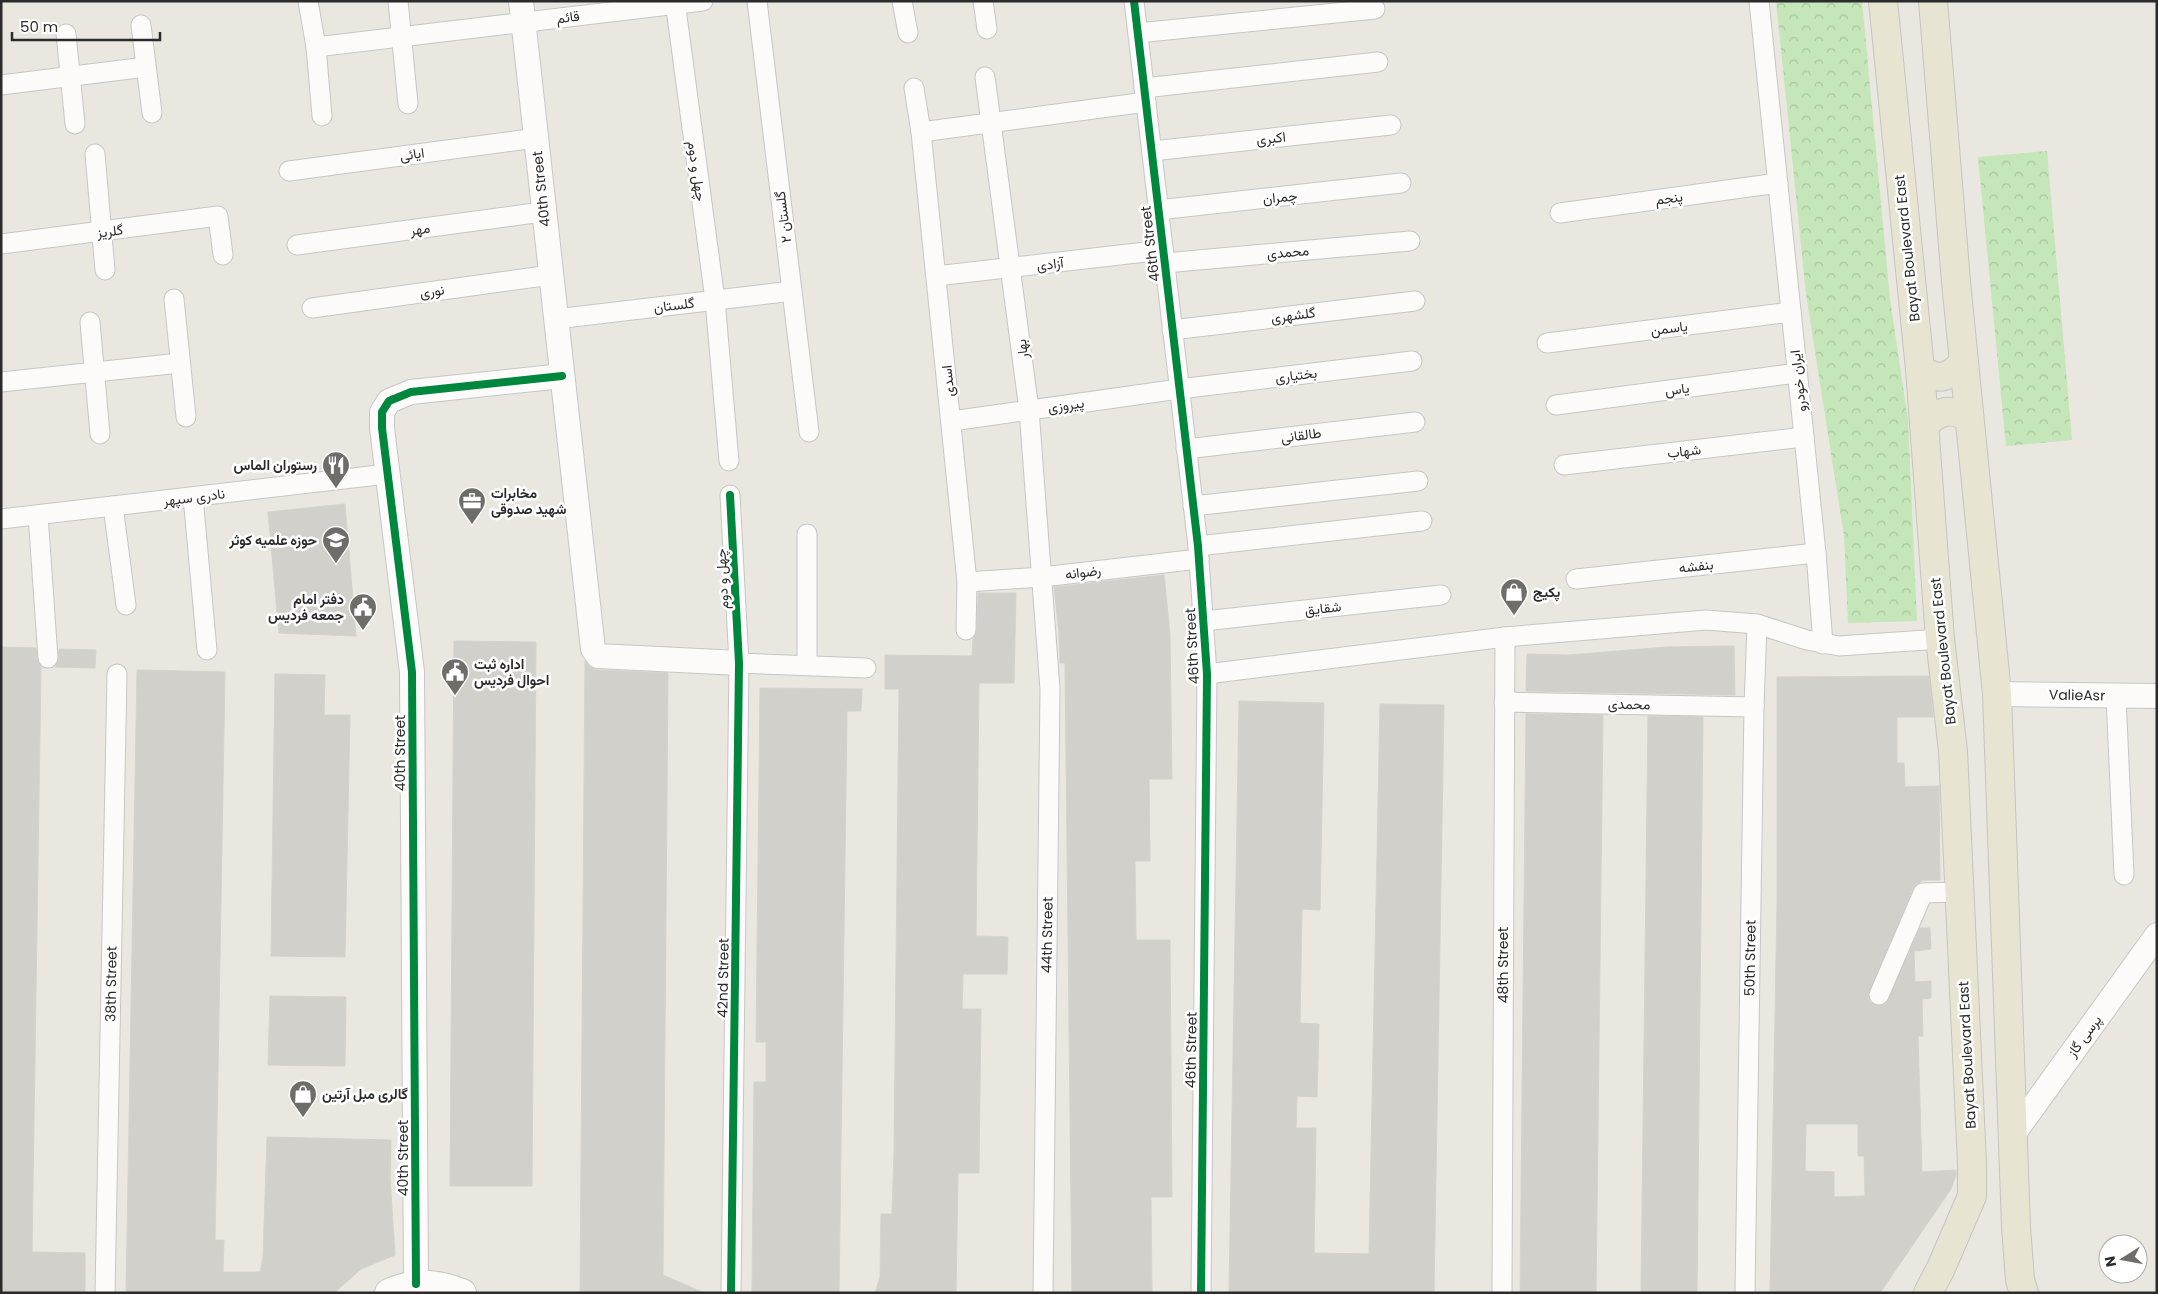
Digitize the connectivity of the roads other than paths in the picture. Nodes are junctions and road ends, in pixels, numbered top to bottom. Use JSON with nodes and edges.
{"nodes":[{"id":1,"x":308,"y":1,"type":"edge"},
{"id":2,"x":398,"y":1,"type":"edge"},
{"id":3,"x":703,"y":1,"type":"edge"},
{"id":4,"x":757,"y":1,"type":"edge"},
{"id":5,"x":902,"y":1,"type":"edge"},
{"id":6,"x":983,"y":1,"type":"edge"},
{"id":7,"x":1134,"y":1,"type":"edge"},
{"id":8,"x":1759,"y":1,"type":"edge"},
{"id":9,"x":1883,"y":1,"type":"edge"},
{"id":10,"x":1933,"y":1,"type":"edge"},
{"id":11,"x":675,"y":3,"type":"edge"},
{"id":12,"x":1375,"y":9,"type":"dead end"},
{"id":13,"x":522,"y":12,"type":"edge"},
{"id":14,"x":141,"y":25,"type":"dead end"},
{"id":15,"x":987,"y":29,"type":"dead end"},
{"id":16,"x":908,"y":33,"type":"dead end"},
{"id":17,"x":1138,"y":33,"type":"junction"},
{"id":18,"x":66,"y":34,"type":"dead end"},
{"id":19,"x":402,"y":37,"type":"junction"},
{"id":20,"x":316,"y":47,"type":"junction"},
{"id":21,"x":1378,"y":62,"type":"dead end"},
{"id":22,"x":146,"y":67,"type":"junction"},
{"id":23,"x":70,"y":76,"type":"junction"},
{"id":24,"x":985,"y":77,"type":"dead end"},
{"id":25,"x":1,"y":85,"type":"edge"},
{"id":26,"x":914,"y":88,"type":"dead end"},
{"id":27,"x":1145,"y":95,"type":"junction"},
{"id":28,"x":408,"y":104,"type":"dead end"},
{"id":29,"x":152,"y":113,"type":"dead end"},
{"id":30,"x":322,"y":116,"type":"dead end"},
{"id":31,"x":992,"y":122,"type":"junction"},
{"id":32,"x":75,"y":124,"type":"dead end"},
{"id":33,"x":1391,"y":125,"type":"dead end"},
{"id":34,"x":921,"y":132,"type":"junction"},
{"id":35,"x":536,"y":138,"type":"junction"},
{"id":36,"x":1152,"y":151,"type":"junction"},
{"id":37,"x":95,"y":154,"type":"dead end"},
{"id":38,"x":288,"y":171,"type":"dead end"},
{"id":39,"x":1401,"y":183,"type":"dead end"},
{"id":40,"x":1778,"y":183,"type":"junction"},
{"id":41,"x":1158,"y":210,"type":"junction"},
{"id":42,"x":542,"y":212,"type":"junction"},
{"id":43,"x":1560,"y":213,"type":"dead end"},
{"id":44,"x":103,"y":232,"type":"junction"},
{"id":45,"x":1410,"y":241,"type":"dead end"},
{"id":46,"x":1,"y":244,"type":"edge"},
{"id":47,"x":297,"y":245,"type":"dead end"},
{"id":48,"x":223,"y":255,"type":"dead end"},
{"id":49,"x":1164,"y":257,"type":"junction"},
{"id":50,"x":1012,"y":268,"type":"junction"},
{"id":51,"x":105,"y":270,"type":"dead end"},
{"id":52,"x":551,"y":274,"type":"junction"},
{"id":53,"x":936,"y":276,"type":"junction"},
{"id":54,"x":792,"y":291,"type":"junction"},
{"id":55,"x":174,"y":300,"type":"dead end"},
{"id":56,"x":715,"y":300,"type":"junction"},
{"id":57,"x":1415,"y":301,"type":"dead end"},
{"id":58,"x":312,"y":308,"type":"dead end"},
{"id":59,"x":1791,"y":312,"type":"junction"},
{"id":60,"x":556,"y":319,"type":"junction"},
{"id":61,"x":90,"y":322,"type":"dead end"},
{"id":62,"x":1172,"y":330,"type":"junction"},
{"id":63,"x":1547,"y":343,"type":"dead end"},
{"id":64,"x":1412,"y":361,"type":"dead end"},
{"id":65,"x":1964,"y":362,"type":"junction"},
{"id":66,"x":180,"y":363,"type":"junction"},
{"id":67,"x":1920,"y":369,"type":"junction"},
{"id":68,"x":94,"y":372,"type":"junction"},
{"id":69,"x":1797,"y":373,"type":"junction"},
{"id":70,"x":562,"y":376,"type":"junction"},
{"id":71,"x":1,"y":382,"type":"edge"},
{"id":72,"x":1179,"y":388,"type":"junction"},
{"id":73,"x":1556,"y":405,"type":"dead end"},
{"id":74,"x":1029,"y":410,"type":"junction"},
{"id":75,"x":186,"y":417,"type":"dead end"},
{"id":76,"x":1969,"y":417,"type":"junction"},
{"id":77,"x":952,"y":420,"type":"junction"},
{"id":78,"x":1415,"y":422,"type":"dead end"},
{"id":79,"x":1924,"y":425,"type":"junction"},
{"id":80,"x":809,"y":432,"type":"dead end"},
{"id":81,"x":100,"y":434,"type":"dead end"},
{"id":82,"x":1804,"y":438,"type":"junction"},
{"id":83,"x":1186,"y":449,"type":"junction"},
{"id":84,"x":729,"y":461,"type":"dead end"},
{"id":85,"x":1564,"y":464,"type":"dead end"},
{"id":86,"x":387,"y":474,"type":"junction"},
{"id":87,"x":1418,"y":481,"type":"dead end"},
{"id":88,"x":730,"y":495,"type":"dead end"},
{"id":89,"x":193,"y":498,"type":"junction"},
{"id":90,"x":113,"y":506,"type":"junction"},
{"id":91,"x":1193,"y":506,"type":"junction"},
{"id":92,"x":38,"y":515,"type":"junction"},
{"id":93,"x":1,"y":519,"type":"edge"},
{"id":94,"x":1422,"y":521,"type":"dead end"},
{"id":95,"x":807,"y":534,"type":"dead end"},
{"id":96,"x":1198,"y":552,"type":"junction"},
{"id":97,"x":1816,"y":552,"type":"junction"},
{"id":98,"x":1042,"y":577,"type":"junction"},
{"id":99,"x":1576,"y":579,"type":"dead end"},
{"id":100,"x":967,"y":582,"type":"junction"},
{"id":101,"x":1441,"y":595,"type":"dead end"},
{"id":102,"x":126,"y":604,"type":"dead end"},
{"id":103,"x":1204,"y":622,"type":"junction"},
{"id":104,"x":1757,"y":624,"type":"junction"},
{"id":105,"x":966,"y":630,"type":"dead end"},
{"id":106,"x":1505,"y":637,"type":"junction"},
{"id":107,"x":1940,"y":639,"type":"junction"},
{"id":108,"x":1823,"y":644,"type":"junction"},
{"id":109,"x":207,"y":650,"type":"dead end"},
{"id":110,"x":48,"y":658,"type":"dead end"},
{"id":111,"x":739,"y":663,"type":"junction"},
{"id":112,"x":807,"y":666,"type":"junction"},
{"id":113,"x":866,"y":668,"type":"dead end"},
{"id":114,"x":117,"y":674,"type":"dead end"},
{"id":115,"x":1206,"y":674,"type":"junction"},
{"id":116,"x":1997,"y":694,"type":"junction"},
{"id":117,"x":2116,"y":696,"type":"junction"},
{"id":118,"x":2157,"y":696,"type":"edge"},
{"id":119,"x":1504,"y":702,"type":"junction"},
{"id":120,"x":1754,"y":707,"type":"junction"},
{"id":121,"x":2124,"y":876,"type":"dead end"},
{"id":122,"x":1959,"y":892,"type":"junction"},
{"id":123,"x":2157,"y":935,"type":"edge"},
{"id":124,"x":1878,"y":995,"type":"dead end"},
{"id":125,"x":2012,"y":1136,"type":"junction"},
{"id":126,"x":416,"y":1284,"type":"junction"},
{"id":127,"x":105,"y":1293,"type":"edge"},
{"id":128,"x":388,"y":1293,"type":"edge"},
{"id":129,"x":462,"y":1293,"type":"edge"},
{"id":130,"x":731,"y":1293,"type":"edge"},
{"id":131,"x":1043,"y":1293,"type":"edge"},
{"id":132,"x":1201,"y":1293,"type":"edge"},
{"id":133,"x":1502,"y":1293,"type":"edge"},
{"id":134,"x":1746,"y":1293,"type":"edge"},
{"id":135,"x":1928,"y":1293,"type":"edge"},
{"id":136,"x":2024,"y":1293,"type":"edge"}],
"edges":[{"from":1,"to":20,"type":"street"},
{"from":2,"to":19,"type":"street"},
{"from":3,"to":11,"type":"street","name":"قائم"},
{"from":4,"to":54,"type":"street","name":"گلستان ۲"},
{"from":5,"to":16,"type":"street"},
{"from":6,"to":15,"type":"street"},
{"from":7,"to":17,"type":"street","name":"46th Street"},
{"from":8,"to":40,"type":"street","name":"ایران خودرو"},
{"from":9,"to":67,"type":"main road","name":"Bayat Boulevard East"},
{"from":10,"to":65,"type":"main road"},
{"from":11,"to":13,"type":"street","name":"قائم"},
{"from":11,"to":56,"type":"street","name":"چهل و دوم"},
{"from":12,"to":17,"type":"street"},
{"from":13,"to":19,"type":"street","name":"قائم"},
{"from":13,"to":35,"type":"street","name":"40th Street"},
{"from":14,"to":22,"type":"street"},
{"from":17,"to":27,"type":"street","name":"46th Street"},
{"from":18,"to":23,"type":"street"},
{"from":19,"to":20,"type":"street","name":"قائم"},
{"from":19,"to":28,"type":"street"},
{"from":20,"to":30,"type":"street"},
{"from":21,"to":27,"type":"street"},
{"from":22,"to":23,"type":"street"},
{"from":22,"to":29,"type":"street"},
{"from":23,"to":25,"type":"street"},
{"from":23,"to":32,"type":"street"},
{"from":24,"to":31,"type":"street","name":"بهار"},
{"from":26,"to":34,"type":"street","name":"اسدی"},
{"from":27,"to":31,"type":"street"},
{"from":27,"to":36,"type":"street","name":"46th Street"},
{"from":31,"to":34,"type":"street"},
{"from":31,"to":50,"type":"street","name":"بهار"},
{"from":33,"to":36,"type":"street","name":"اکبری"},
{"from":34,"to":53,"type":"street","name":"اسدی"},
{"from":35,"to":38,"type":"street","name":"ایائی"},
{"from":35,"to":42,"type":"street","name":"40th Street"},
{"from":36,"to":41,"type":"street","name":"46th Street"},
{"from":37,"to":44,"type":"street"},
{"from":39,"to":41,"type":"street","name":"چمران"},
{"from":40,"to":43,"type":"street","name":"پنجم"},
{"from":40,"to":59,"type":"street","name":"ایران خودرو"},
{"from":41,"to":49,"type":"street","name":"46th Street"},
{"from":42,"to":47,"type":"street","name":"مهر"},
{"from":42,"to":52,"type":"street","name":"40th Street"},
{"from":44,"to":46,"type":"street","name":"گلریز"},
{"from":44,"to":48,"type":"street","name":"گلریز"},
{"from":44,"to":51,"type":"street"},
{"from":45,"to":49,"type":"street","name":"محمدی"},
{"from":49,"to":50,"type":"street","name":"آزادی"},
{"from":49,"to":62,"type":"street","name":"46th Street"},
{"from":50,"to":53,"type":"street","name":"آزادی"},
{"from":50,"to":74,"type":"street","name":"بهار"},
{"from":52,"to":58,"type":"street","name":"نوری"},
{"from":52,"to":60,"type":"street","name":"40th Street"},
{"from":53,"to":77,"type":"street","name":"اسدی"},
{"from":54,"to":56,"type":"street","name":"گلستان"},
{"from":54,"to":80,"type":"street","name":"گلستان ۲"},
{"from":55,"to":66,"type":"street"},
{"from":56,"to":60,"type":"street","name":"گلستان"},
{"from":56,"to":84,"type":"street","name":"چهل و دوم"},
{"from":57,"to":62,"type":"street","name":"گلشهری"},
{"from":59,"to":63,"type":"street","name":"یاسمن"},
{"from":59,"to":69,"type":"street","name":"ایران خودرو"},
{"from":60,"to":70,"type":"street","name":"40th Street"},
{"from":61,"to":68,"type":"street"},
{"from":62,"to":72,"type":"street","name":"46th Street"},
{"from":64,"to":72,"type":"street","name":"بختیاری"},
{"from":65,"to":67,"type":"main road"},
{"from":65,"to":76,"type":"main road"},
{"from":66,"to":68,"type":"street"},
{"from":66,"to":75,"type":"street"},
{"from":67,"to":79,"type":"main road","name":"Bayat Boulevard East"},
{"from":68,"to":71,"type":"street"},
{"from":68,"to":81,"type":"street"},
{"from":69,"to":73,"type":"street","name":"یاس"},
{"from":69,"to":82,"type":"street","name":"ایران خودرو"},
{"from":70,"to":86,"type":"street","name":"40th Street"},
{"from":70,"to":111,"type":"street","name":"40th Street"},
{"from":72,"to":74,"type":"street","name":"پیروزی"},
{"from":72,"to":83,"type":"street","name":"46th Street"},
{"from":74,"to":77,"type":"street","name":"پیروزی"},
{"from":74,"to":98,"type":"street","name":"بهار"},
{"from":76,"to":79,"type":"main road"},
{"from":76,"to":116,"type":"main road"},
{"from":77,"to":100,"type":"street","name":"اسدی"},
{"from":78,"to":83,"type":"street","name":"طالقانی"},
{"from":79,"to":107,"type":"main road","name":"Bayat Boulevard East"},
{"from":82,"to":85,"type":"street","name":"شهاب"},
{"from":82,"to":97,"type":"street","name":"ایران خودرو"},
{"from":83,"to":91,"type":"street","name":"46th Street"},
{"from":86,"to":89,"type":"street","name":"نادری سپهر"},
{"from":86,"to":126,"type":"street","name":"40th Street"},
{"from":87,"to":91,"type":"street"},
{"from":88,"to":111,"type":"street","name":"چهل و دوم"},
{"from":89,"to":90,"type":"street","name":"نادری سپهر"},
{"from":89,"to":109,"type":"street"},
{"from":90,"to":92,"type":"street","name":"نادری سپهر"},
{"from":90,"to":102,"type":"street"},
{"from":91,"to":96,"type":"street","name":"46th Street"},
{"from":92,"to":93,"type":"street","name":"نادری سپهر"},
{"from":92,"to":110,"type":"street"},
{"from":94,"to":96,"type":"street","name":"رضوانه"},
{"from":95,"to":112,"type":"street"},
{"from":96,"to":98,"type":"street","name":"رضوانه"},
{"from":96,"to":103,"type":"street","name":"46th Street"},
{"from":97,"to":99,"type":"street","name":"بنفشه"},
{"from":97,"to":108,"type":"street","name":"ایران خودرو"},
{"from":98,"to":100,"type":"street","name":"رضوانه"},
{"from":98,"to":131,"type":"street","name":"44th Street"},
{"from":100,"to":105,"type":"street","name":"اسدی"},
{"from":101,"to":103,"type":"street","name":"شقایق"},
{"from":103,"to":115,"type":"street","name":"46th Street"},
{"from":104,"to":106,"type":"street"},
{"from":104,"to":108,"type":"street"},
{"from":104,"to":120,"type":"street","name":"50th Street"},
{"from":106,"to":115,"type":"street"},
{"from":106,"to":119,"type":"street","name":"48th Street"},
{"from":107,"to":108,"type":"street"},
{"from":107,"to":122,"type":"main road","name":"Bayat Boulevard East"},
{"from":111,"to":112,"type":"street"},
{"from":111,"to":130,"type":"street","name":"42nd Street"},
{"from":112,"to":113,"type":"street"},
{"from":114,"to":127,"type":"street","name":"38th Street"},
{"from":115,"to":132,"type":"street","name":"46th Street"},
{"from":116,"to":117,"type":"street","name":"ValieAsr"},
{"from":116,"to":125,"type":"main road"},
{"from":117,"to":118,"type":"street","name":"ValieAsr"},
{"from":117,"to":121,"type":"street"},
{"from":119,"to":120,"type":"street","name":"محمدی"},
{"from":119,"to":133,"type":"street","name":"48th Street"},
{"from":120,"to":134,"type":"street","name":"50th Street"},
{"from":122,"to":124,"type":"street"},
{"from":122,"to":135,"type":"main road","name":"Bayat Boulevard East"},
{"from":123,"to":125,"type":"street","name":"پرسی گاز"},
{"from":125,"to":136,"type":"main road"},
{"from":126,"to":128,"type":"main road"},
{"from":126,"to":129,"type":"main road"}]}
